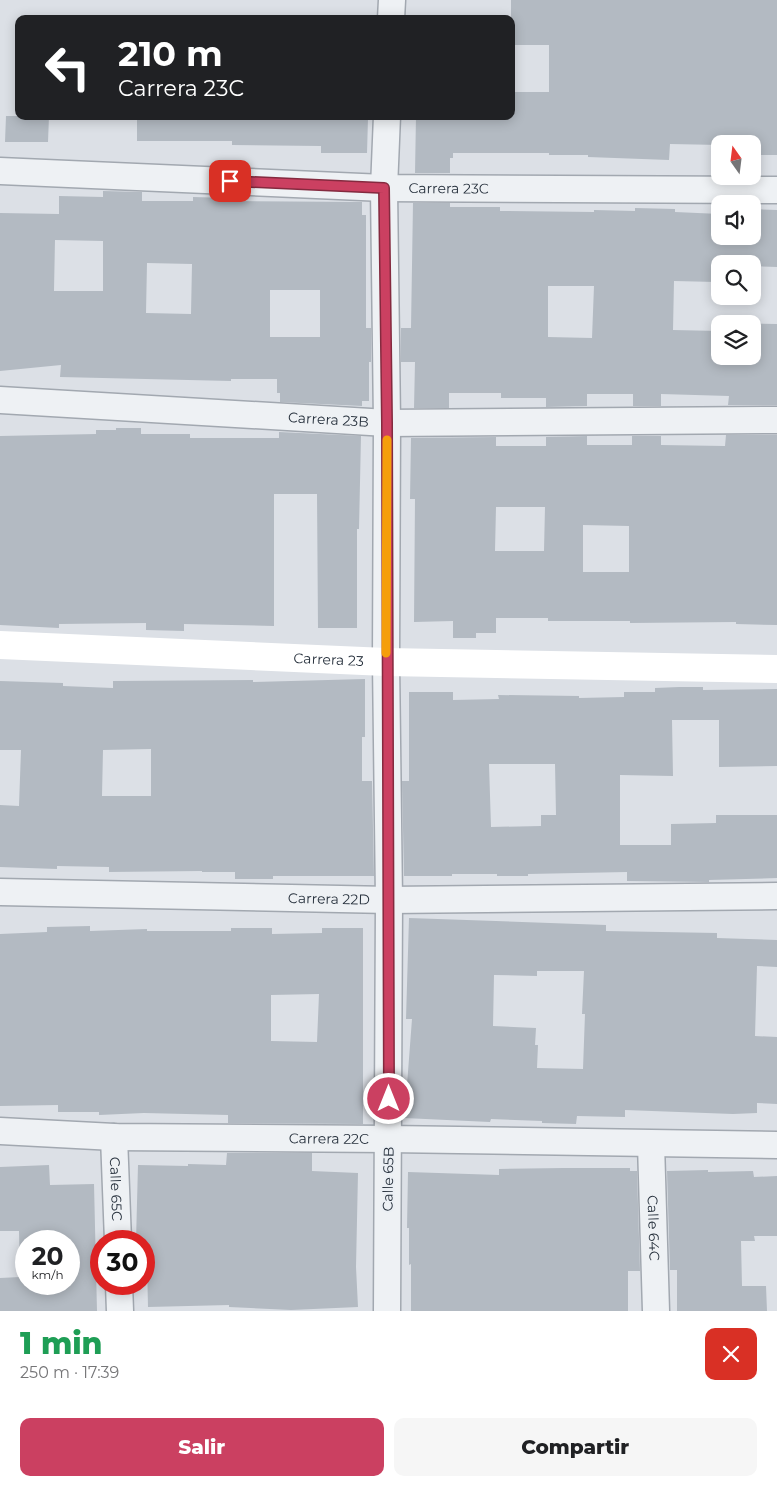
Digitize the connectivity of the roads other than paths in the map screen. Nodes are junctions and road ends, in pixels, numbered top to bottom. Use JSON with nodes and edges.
{"nodes":[{"id":1,"x":392,"y":0,"type":"edge"},
{"id":2,"x":391,"y":15,"type":"edge"},
{"id":3,"x":387,"y":120,"type":"edge"},
{"id":4,"x":0,"y":170,"type":"edge"},
{"id":5,"x":384,"y":188,"type":"junction"},
{"id":6,"x":777,"y":190,"type":"edge"},
{"id":7,"x":0,"y":400,"type":"edge"},
{"id":8,"x":777,"y":420,"type":"edge"},
{"id":9,"x":387,"y":423,"type":"junction"},
{"id":10,"x":0,"y":645,"type":"edge"},
{"id":11,"x":386,"y":662,"type":"junction"},
{"id":12,"x":777,"y":668,"type":"edge"},
{"id":13,"x":0,"y":892,"type":"edge"},
{"id":14,"x":777,"y":896,"type":"edge"},
{"id":15,"x":389,"y":900,"type":"junction"},
{"id":16,"x":0,"y":1131,"type":"edge"},
{"id":17,"x":114,"y":1137,"type":"junction"},
{"id":18,"x":389,"y":1139,"type":"junction"},
{"id":19,"x":652,"y":1144,"type":"junction"},
{"id":20,"x":777,"y":1145,"type":"edge"},
{"id":21,"x":118,"y":1230,"type":"edge"},
{"id":22,"x":119,"y":1295,"type":"edge"},
{"id":23,"x":120,"y":1311,"type":"edge"},
{"id":24,"x":387,"y":1311,"type":"edge"},
{"id":25,"x":656,"y":1311,"type":"edge"}],
"edges":[{"from":1,"to":2,"type":"street"},
{"from":3,"to":5,"type":"street","name":"Calle 65B"},
{"from":4,"to":5,"type":"street","name":"Carrera 23C"},
{"from":5,"to":6,"type":"street","name":"Carrera 23C"},
{"from":5,"to":9,"type":"street","name":"Calle 65B"},
{"from":7,"to":9,"type":"street","name":"Carrera 23B"},
{"from":8,"to":9,"type":"street","name":"Carrera 23B"},
{"from":9,"to":11,"type":"street","name":"Calle 65B"},
{"from":10,"to":11,"type":"street","name":"Carrera 23"},
{"from":11,"to":12,"type":"street","name":"Carrera 23"},
{"from":11,"to":15,"type":"street","name":"Calle 65B"},
{"from":13,"to":15,"type":"street","name":"Carrera 22D"},
{"from":14,"to":15,"type":"street","name":"Carrera 22D"},
{"from":15,"to":18,"type":"street","name":"Calle 65B"},
{"from":16,"to":17,"type":"street","name":"Carrera 22C"},
{"from":17,"to":18,"type":"street","name":"Carrera 22C"},
{"from":17,"to":21,"type":"street","name":"Calle 65C"},
{"from":18,"to":19,"type":"street","name":"Carrera 22C"},
{"from":18,"to":24,"type":"street","name":"Calle 65B"},
{"from":19,"to":20,"type":"street","name":"Carrera 22C"},
{"from":19,"to":25,"type":"street","name":"Calle 64C"},
{"from":22,"to":23,"type":"street"}]}
